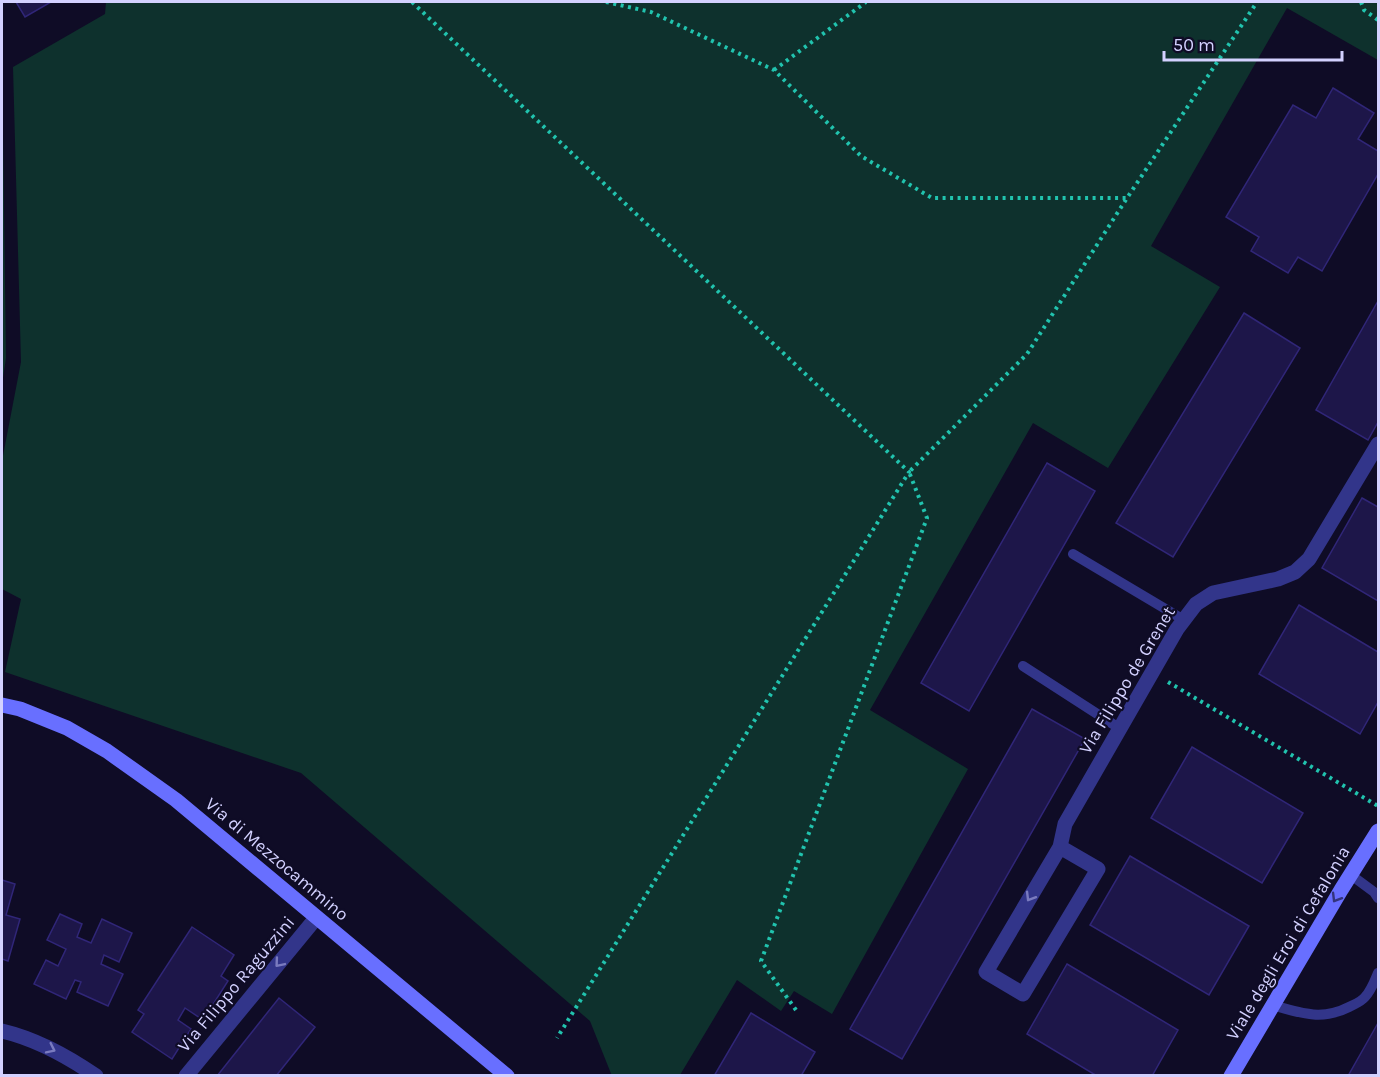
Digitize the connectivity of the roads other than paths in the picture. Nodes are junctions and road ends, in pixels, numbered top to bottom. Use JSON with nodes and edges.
{"nodes":[{"id":1,"x":1378,"y":444,"type":"edge"},
{"id":2,"x":1073,"y":554,"type":"dead end"},
{"id":3,"x":1184,"y":620,"type":"junction"},
{"id":4,"x":1023,"y":666,"type":"dead end"},
{"id":5,"x":2,"y":705,"type":"edge"},
{"id":6,"x":1119,"y":728,"type":"junction"},
{"id":7,"x":1378,"y":831,"type":"edge"},
{"id":8,"x":1060,"y":847,"type":"junction"},
{"id":9,"x":1351,"y":875,"type":"junction"},
{"id":10,"x":1378,"y":898,"type":"edge"},
{"id":11,"x":316,"y":918,"type":"junction"},
{"id":12,"x":1378,"y":973,"type":"edge"},
{"id":13,"x":1272,"y":1005,"type":"junction"},
{"id":14,"x":2,"y":1031,"type":"edge"},
{"id":15,"x":96,"y":1076,"type":"edge"},
{"id":16,"x":186,"y":1076,"type":"edge"},
{"id":17,"x":507,"y":1076,"type":"edge"},
{"id":18,"x":1231,"y":1076,"type":"edge"}],
"edges":[{"from":1,"to":3,"type":"street","name":"Via Filippo de Grenet"},
{"from":2,"to":3,"type":"lane"},
{"from":3,"to":6,"type":"street","name":"Via Filippo de Grenet"},
{"from":4,"to":6,"type":"lane"},
{"from":5,"to":11,"type":"street","name":"Via di Mezzocammino"},
{"from":6,"to":8,"type":"street","name":"Via Filippo de Grenet"},
{"from":7,"to":9,"type":"street","name":"Viale degli Eroi di Cefalonia"},
{"from":8,"to":8,"type":"street","name":"Via Filippo de Grenet","one_way":true},
{"from":9,"to":10,"type":"lane"},
{"from":9,"to":13,"type":"street","name":"Viale degli Eroi di Cefalonia","one_way":true},
{"from":11,"to":16,"type":"street","name":"Via Filippo Raguzzini","one_way":true},
{"from":11,"to":17,"type":"street","name":"Via di Mezzocammino"},
{"from":12,"to":13,"type":"lane"},
{"from":13,"to":18,"type":"street","name":"Viale degli Eroi di Cefalonia"},
{"from":14,"to":15,"type":"street","one_way":true}]}
